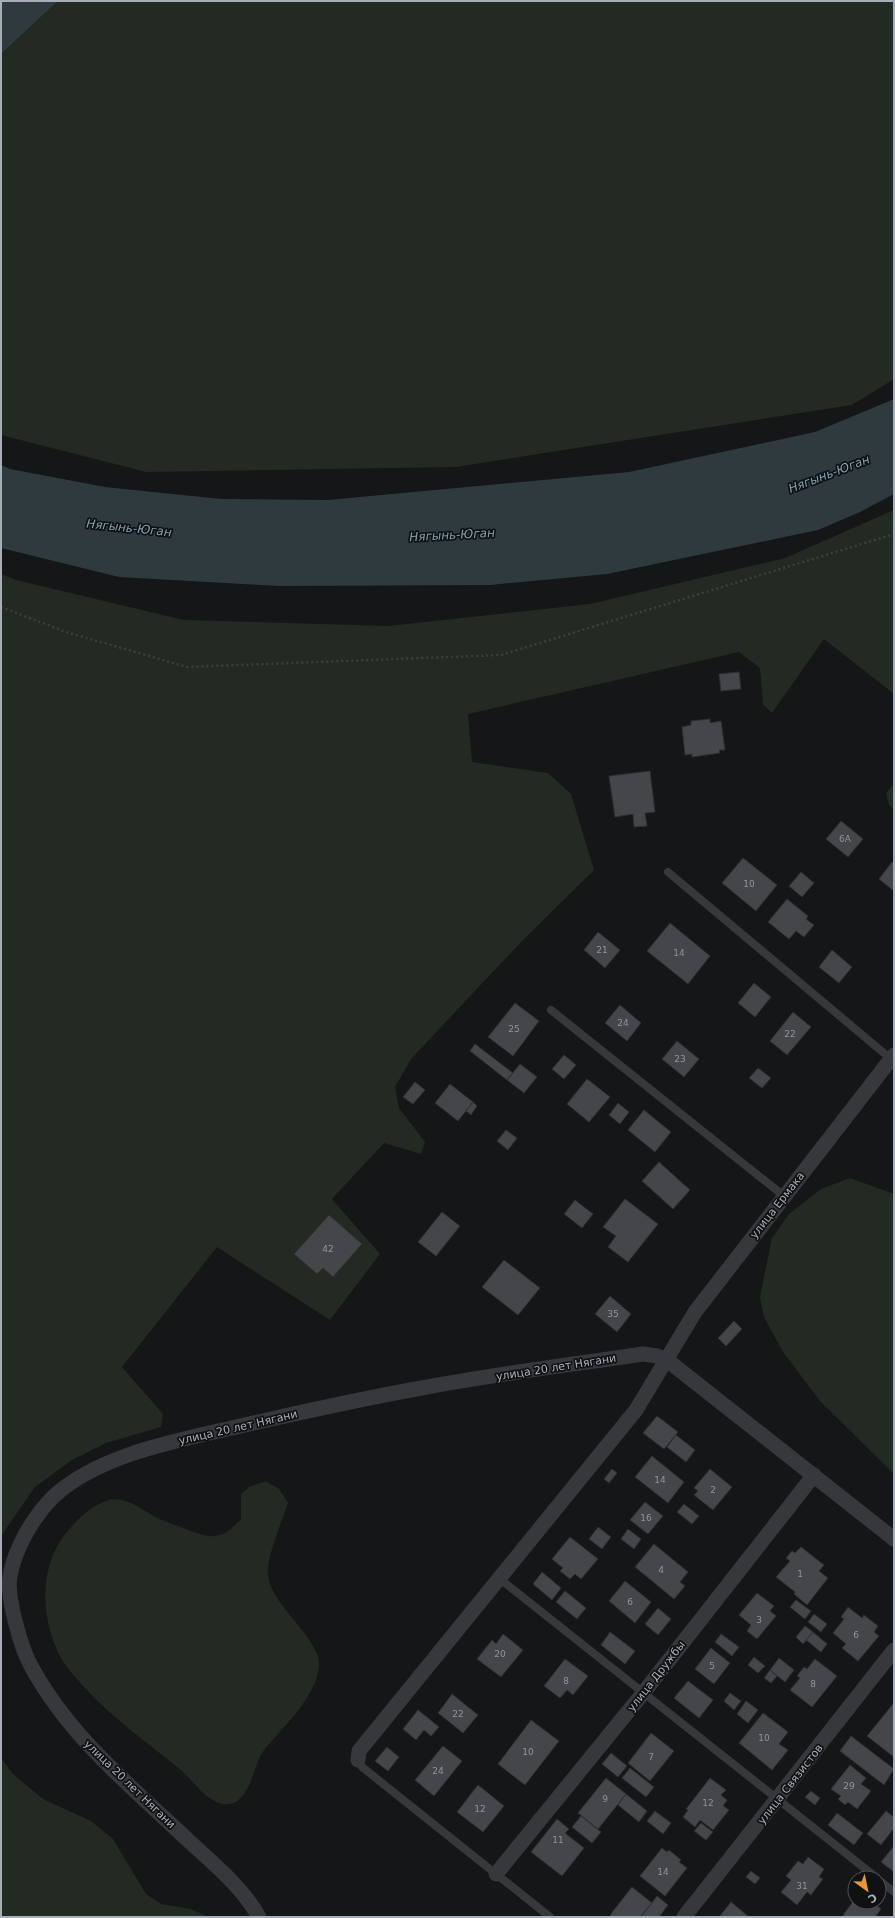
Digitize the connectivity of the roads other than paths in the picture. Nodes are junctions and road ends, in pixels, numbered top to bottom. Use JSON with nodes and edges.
{"nodes":[{"id":1,"x":668,"y":872,"type":"dead end"},
{"id":2,"x":551,"y":1010,"type":"dead end"},
{"id":3,"x":892,"y":1057,"type":"edge"},
{"id":4,"x":784,"y":1196,"type":"junction"},
{"id":5,"x":667,"y":1360,"type":"junction"},
{"id":6,"x":814,"y":1475,"type":"junction"},
{"id":7,"x":894,"y":1539,"type":"edge"},
{"id":8,"x":500,"y":1579,"type":"junction"},
{"id":9,"x":894,"y":1650,"type":"edge"},
{"id":10,"x":644,"y":1692,"type":"junction"},
{"id":11,"x":358,"y":1760,"type":"joint"},
{"id":12,"x":778,"y":1800,"type":"junction"},
{"id":13,"x":867,"y":1870,"type":"edge"},
{"id":14,"x":496,"y":1874,"type":"junction"},
{"id":15,"x":259,"y":1917,"type":"edge"},
{"id":16,"x":550,"y":1917,"type":"edge"},
{"id":17,"x":684,"y":1917,"type":"edge"}],
"edges":[{"from":1,"to":3,"type":"lane"},
{"from":2,"to":4,"type":"lane"},
{"from":3,"to":4,"type":"street","name":"улица Ермака"},
{"from":4,"to":5,"type":"street","name":"улица Ермака"},
{"from":5,"to":6,"type":"street","name":"улица 20 лет Нягани"},
{"from":5,"to":8,"type":"street","name":"улица Ермака"},
{"from":5,"to":15,"type":"street","name":"улица 20 лет Нягани"},
{"from":6,"to":7,"type":"street","name":"улица 20 лет Нягани"},
{"from":6,"to":10,"type":"street","name":"улица Дружбы"},
{"from":8,"to":10,"type":"lane"},
{"from":8,"to":11,"type":"street","name":"улица Ермака"},
{"from":9,"to":12,"type":"street","name":"улица Связистов"},
{"from":10,"to":12,"type":"lane"},
{"from":10,"to":14,"type":"street","name":"улица Дружбы"},
{"from":11,"to":14,"type":"lane"},
{"from":12,"to":13,"type":"lane"},
{"from":12,"to":17,"type":"street","name":"улица Связистов"},
{"from":14,"to":16,"type":"lane"}]}
